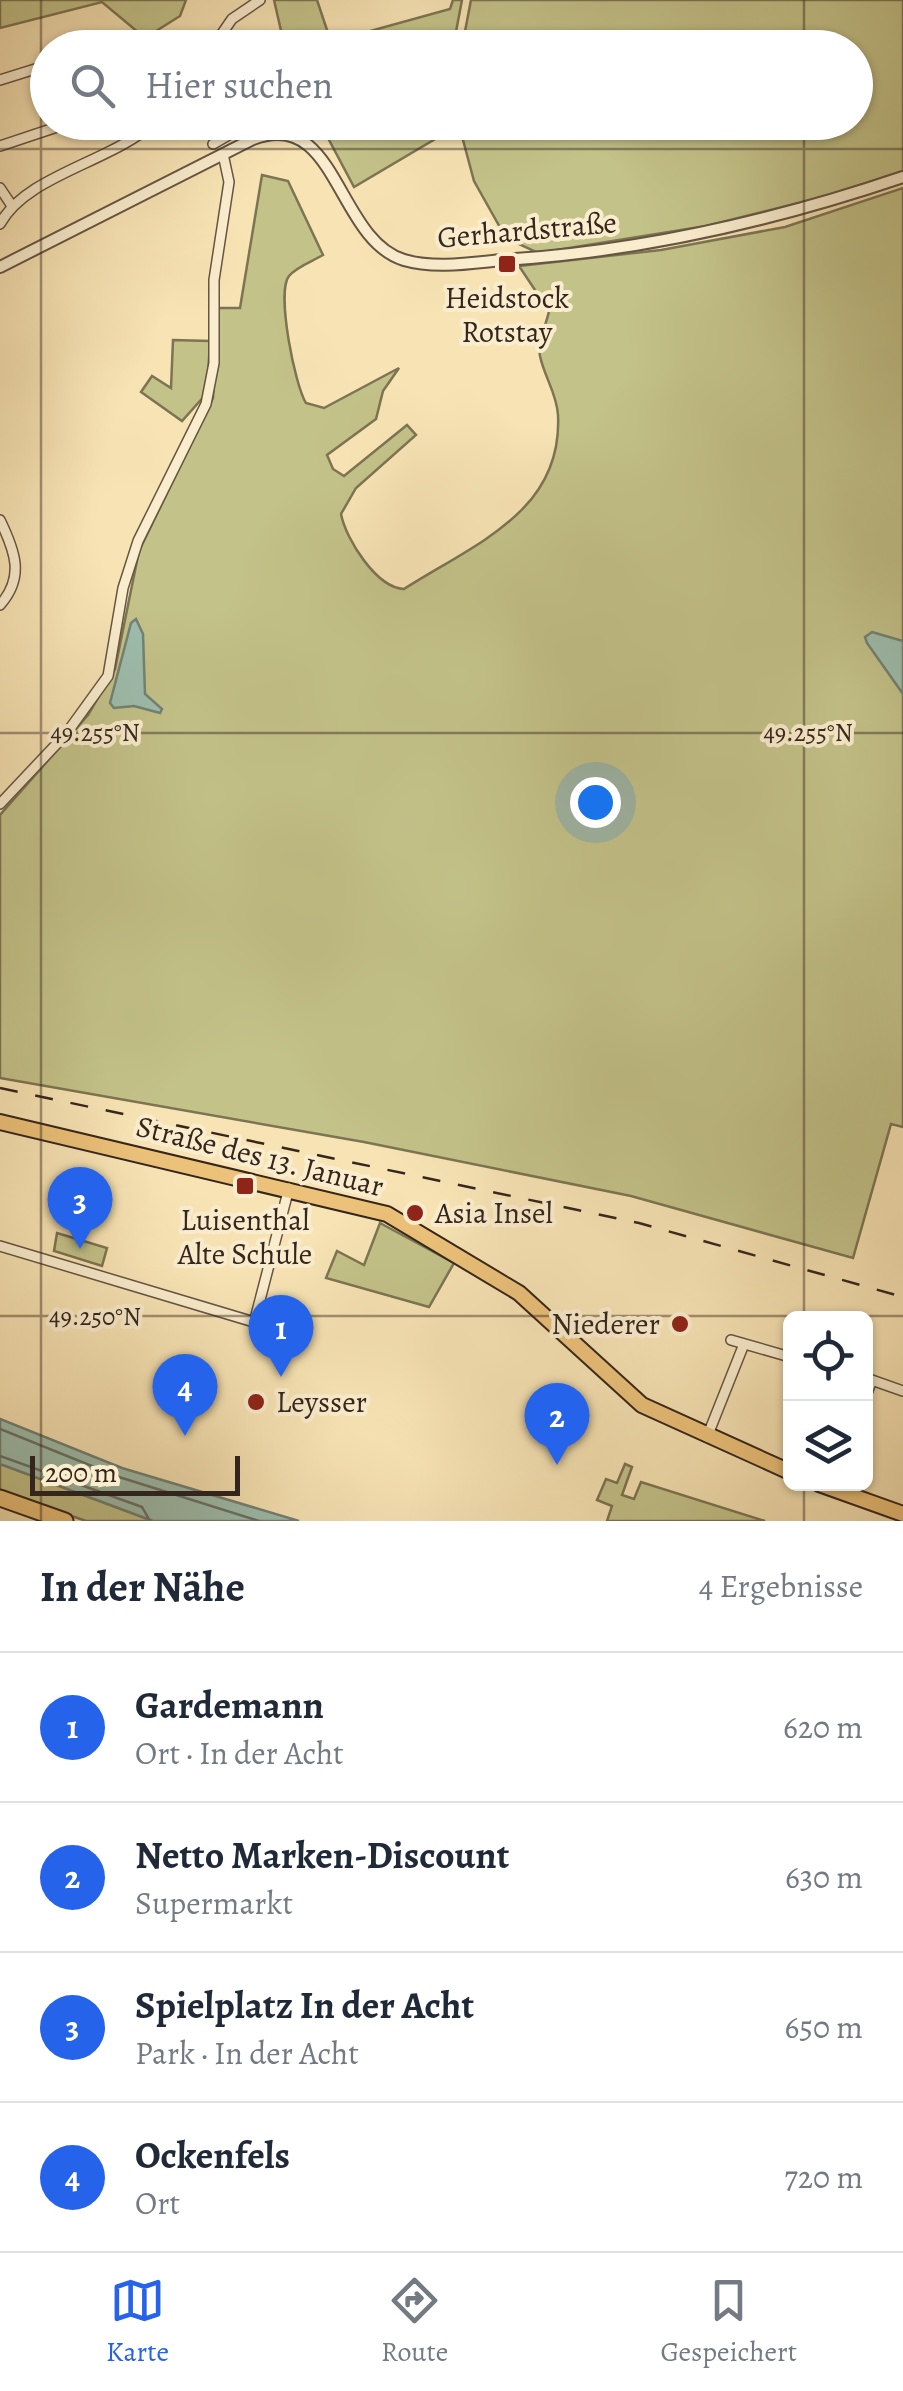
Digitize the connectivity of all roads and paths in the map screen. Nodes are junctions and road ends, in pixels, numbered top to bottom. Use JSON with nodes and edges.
{"nodes":[{"id":1,"x":260,"y":0,"type":"edge"},
{"id":2,"x":224,"y":30,"type":"edge"},
{"id":3,"x":30,"y":71,"type":"edge"},
{"id":4,"x":0,"y":80,"type":"edge"},
{"id":5,"x":30,"y":136,"type":"edge"},
{"id":6,"x":131,"y":140,"type":"edge"},
{"id":7,"x":220,"y":140,"type":"edge"},
{"id":8,"x":256,"y":140,"type":"edge"},
{"id":9,"x":302,"y":140,"type":"edge"},
{"id":10,"x":213,"y":144,"type":"dead end"},
{"id":11,"x":0,"y":146,"type":"edge"},
{"id":12,"x":224,"y":154,"type":"junction"},
{"id":13,"x":903,"y":177,"type":"edge"},
{"id":14,"x":0,"y":188,"type":"edge"},
{"id":15,"x":12,"y":206,"type":"junction"},
{"id":16,"x":0,"y":224,"type":"edge"},
{"id":17,"x":0,"y":267,"type":"edge"},
{"id":18,"x":0,"y":520,"type":"edge"},
{"id":19,"x":0,"y":605,"type":"edge"},
{"id":20,"x":0,"y":804,"type":"edge"},
{"id":21,"x":0,"y":1122,"type":"edge"},
{"id":22,"x":288,"y":1188,"type":"junction"},
{"id":23,"x":0,"y":1246,"type":"edge"},
{"id":24,"x":254,"y":1322,"type":"junction"},
{"id":25,"x":294,"y":1334,"type":"dead end"},
{"id":26,"x":731,"y":1340,"type":"dead end"},
{"id":27,"x":744,"y":1344,"type":"junction"},
{"id":28,"x":783,"y":1355,"type":"edge"},
{"id":29,"x":873,"y":1380,"type":"edge"},
{"id":30,"x":903,"y":1391,"type":"edge"},
{"id":31,"x":707,"y":1436,"type":"junction"},
{"id":32,"x":783,"y":1469,"type":"edge"},
{"id":33,"x":840,"y":1491,"type":"edge"},
{"id":34,"x":0,"y":1498,"type":"edge"},
{"id":35,"x":0,"y":1508,"type":"edge"},
{"id":36,"x":903,"y":1514,"type":"edge"},
{"id":37,"x":37,"y":1521,"type":"edge"},
{"id":38,"x":65,"y":1521,"type":"edge"}],
"edges":[{"from":1,"to":2,"type":"street"},
{"from":3,"to":4,"type":"street"},
{"from":5,"to":11,"type":"street"},
{"from":6,"to":15,"type":"street"},
{"from":7,"to":10,"type":"street"},
{"from":8,"to":12,"type":"street","name":"Gerhardstraße"},
{"from":9,"to":13,"type":"street","name":"Gerhardstraße"},
{"from":12,"to":17,"type":"street","name":"Gerhardstraße"},
{"from":12,"to":20,"type":"street"},
{"from":14,"to":15,"type":"street"},
{"from":15,"to":16,"type":"street"},
{"from":18,"to":19,"type":"street"},
{"from":21,"to":22,"type":"main road","name":"Straße des 13. Januar"},
{"from":22,"to":24,"type":"street"},
{"from":22,"to":31,"type":"main road","name":"Straße des 13. Januar"},
{"from":23,"to":24,"type":"street"},
{"from":24,"to":25,"type":"street"},
{"from":26,"to":27,"type":"street"},
{"from":27,"to":28,"type":"street"},
{"from":27,"to":31,"type":"street"},
{"from":29,"to":30,"type":"street"},
{"from":31,"to":32,"type":"main road","name":"Straße des 13. Januar"},
{"from":33,"to":36,"type":"main road"},
{"from":34,"to":38,"type":"highway"},
{"from":35,"to":37,"type":"highway"}]}
